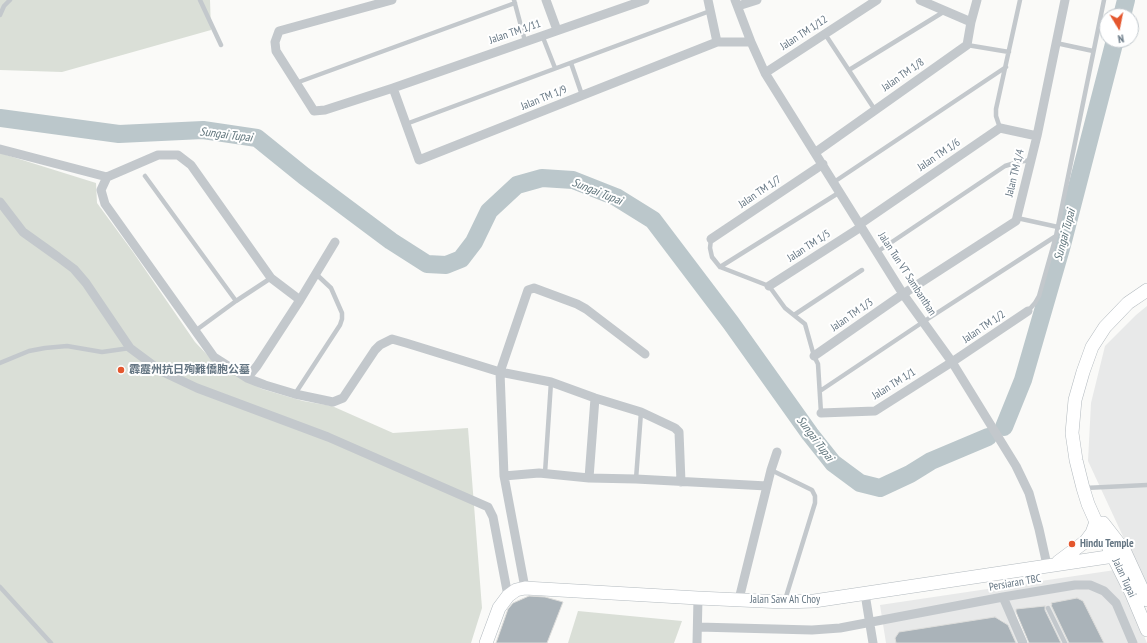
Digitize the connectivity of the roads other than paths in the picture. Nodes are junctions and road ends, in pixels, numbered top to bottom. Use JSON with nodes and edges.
{"nodes":[{"id":1,"x":10,"y":0,"type":"edge"},
{"id":2,"x":200,"y":0,"type":"edge"},
{"id":3,"x":392,"y":0,"type":"edge"},
{"id":4,"x":546,"y":0,"type":"edge"},
{"id":5,"x":645,"y":0,"type":"edge"},
{"id":6,"x":708,"y":0,"type":"edge"},
{"id":7,"x":757,"y":0,"type":"edge"},
{"id":8,"x":877,"y":0,"type":"edge"},
{"id":9,"x":920,"y":0,"type":"edge"},
{"id":10,"x":977,"y":0,"type":"edge"},
{"id":11,"x":1020,"y":0,"type":"edge"},
{"id":12,"x":1065,"y":0,"type":"edge"},
{"id":13,"x":1104,"y":0,"type":"edge"},
{"id":14,"x":514,"y":1,"type":"edge"},
{"id":15,"x":632,"y":2,"type":"edge"},
{"id":16,"x":736,"y":3,"type":"edge"},
{"id":17,"x":710,"y":11,"type":"junction"},
{"id":18,"x":945,"y":11,"type":"junction"},
{"id":19,"x":0,"y":15,"type":"edge"},
{"id":20,"x":971,"y":22,"type":"junction"},
{"id":21,"x":557,"y":30,"type":"junction"},
{"id":22,"x":825,"y":34,"type":"junction"},
{"id":23,"x":542,"y":35,"type":"junction"},
{"id":24,"x":525,"y":41,"type":"junction"},
{"id":25,"x":717,"y":42,"type":"junction"},
{"id":26,"x":751,"y":42,"type":"junction"},
{"id":27,"x":221,"y":44,"type":"dead end"},
{"id":28,"x":1056,"y":44,"type":"junction"},
{"id":29,"x":967,"y":45,"type":"junction"},
{"id":30,"x":1093,"y":51,"type":"junction"},
{"id":31,"x":1009,"y":52,"type":"junction"},
{"id":32,"x":571,"y":62,"type":"junction"},
{"id":33,"x":1006,"y":67,"type":"junction"},
{"id":34,"x":554,"y":68,"type":"junction"},
{"id":35,"x":849,"y":70,"type":"junction"},
{"id":36,"x":765,"y":73,"type":"junction"},
{"id":37,"x":296,"y":83,"type":"junction"},
{"id":38,"x":392,"y":88,"type":"junction"},
{"id":39,"x":582,"y":95,"type":"junction"},
{"id":40,"x":875,"y":110,"type":"junction"},
{"id":41,"x":406,"y":124,"type":"junction"},
{"id":42,"x":1000,"y":128,"type":"junction"},
{"id":43,"x":1037,"y":136,"type":"junction"},
{"id":44,"x":0,"y":149,"type":"edge"},
{"id":45,"x":816,"y":152,"type":"junction"},
{"id":46,"x":1031,"y":160,"type":"junction"},
{"id":47,"x":822,"y":164,"type":"junction"},
{"id":48,"x":145,"y":176,"type":"dead end"},
{"id":49,"x":107,"y":177,"type":"junction"},
{"id":50,"x":834,"y":182,"type":"junction"},
{"id":51,"x":840,"y":192,"type":"junction"},
{"id":52,"x":0,"y":202,"type":"edge"},
{"id":53,"x":1017,"y":218,"type":"junction"},
{"id":54,"x":860,"y":226,"type":"junction"},
{"id":55,"x":1058,"y":227,"type":"junction"},
{"id":56,"x":1056,"y":236,"type":"junction"},
{"id":57,"x":711,"y":239,"type":"joint"},
{"id":58,"x":334,"y":242,"type":"dead end"},
{"id":59,"x":877,"y":252,"type":"junction"},
{"id":60,"x":720,"y":266,"type":"junction"},
{"id":61,"x":862,"y":270,"type":"dead end"},
{"id":62,"x":315,"y":273,"type":"junction"},
{"id":63,"x":272,"y":278,"type":"junction"},
{"id":64,"x":769,"y":286,"type":"junction"},
{"id":65,"x":1147,"y":290,"type":"edge"},
{"id":66,"x":903,"y":294,"type":"junction"},
{"id":67,"x":300,"y":300,"type":"junction"},
{"id":68,"x":236,"y":301,"type":"junction"},
{"id":69,"x":1028,"y":311,"type":"joint"},
{"id":70,"x":794,"y":315,"type":"junction"},
{"id":71,"x":923,"y":322,"type":"junction"},
{"id":72,"x":195,"y":331,"type":"junction"},
{"id":73,"x":130,"y":348,"type":"junction"},
{"id":74,"x":645,"y":354,"type":"dead end"},
{"id":75,"x":814,"y":356,"type":"junction"},
{"id":76,"x":952,"y":362,"type":"junction"},
{"id":77,"x":0,"y":363,"type":"edge"},
{"id":78,"x":500,"y":372,"type":"junction"},
{"id":79,"x":247,"y":378,"type":"junction"},
{"id":80,"x":551,"y":382,"type":"junction"},
{"id":81,"x":820,"y":391,"type":"junction"},
{"id":82,"x":295,"y":394,"type":"junction"},
{"id":83,"x":595,"y":398,"type":"junction"},
{"id":84,"x":641,"y":412,"type":"junction"},
{"id":85,"x":821,"y":413,"type":"joint"},
{"id":86,"x":778,"y":452,"type":"dead end"},
{"id":87,"x":771,"y":470,"type":"junction"},
{"id":88,"x":545,"y":473,"type":"junction"},
{"id":89,"x":504,"y":476,"type":"junction"},
{"id":90,"x":589,"y":478,"type":"junction"},
{"id":91,"x":636,"y":479,"type":"junction"},
{"id":92,"x":680,"y":482,"type":"junction"},
{"id":93,"x":1147,"y":485,"type":"edge"},
{"id":94,"x":767,"y":486,"type":"junction"},
{"id":95,"x":1083,"y":488,"type":"junction"},
{"id":96,"x":1088,"y":504,"type":"junction"},
{"id":97,"x":1096,"y":522,"type":"junction"},
{"id":98,"x":1114,"y":556,"type":"junction"},
{"id":99,"x":1051,"y":565,"type":"junction"},
{"id":100,"x":0,"y":587,"type":"edge"},
{"id":101,"x":525,"y":588,"type":"junction"},
{"id":102,"x":865,"y":594,"type":"junction"},
{"id":103,"x":508,"y":596,"type":"junction"},
{"id":104,"x":1003,"y":597,"type":"junction"},
{"id":105,"x":698,"y":598,"type":"junction"},
{"id":106,"x":739,"y":599,"type":"junction"},
{"id":107,"x":1147,"y":600,"type":"edge"},
{"id":108,"x":784,"y":602,"type":"junction"},
{"id":109,"x":1048,"y":608,"type":"dead end"},
{"id":110,"x":870,"y":622,"type":"junction"},
{"id":111,"x":698,"y":627,"type":"junction"},
{"id":112,"x":1147,"y":630,"type":"edge"},
{"id":113,"x":50,"y":643,"type":"edge"},
{"id":114,"x":486,"y":643,"type":"edge"},
{"id":115,"x":698,"y":643,"type":"edge"},
{"id":116,"x":873,"y":643,"type":"edge"},
{"id":117,"x":1023,"y":643,"type":"edge"},
{"id":118,"x":1065,"y":643,"type":"edge"},
{"id":119,"x":1133,"y":643,"type":"edge"}],
"edges":[{"from":1,"to":19,"type":"lane"},
{"from":2,"to":27,"type":"lane"},
{"from":3,"to":37,"type":"street"},
{"from":4,"to":21,"type":"street"},
{"from":5,"to":15,"type":"street","name":"Jalan TM 1/11"},
{"from":6,"to":17,"type":"street"},
{"from":7,"to":16,"type":"street"},
{"from":8,"to":22,"type":"street","name":"Jalan TM 1/12"},
{"from":9,"to":18,"type":"street"},
{"from":10,"to":20,"type":"street"},
{"from":11,"to":31,"type":"lane"},
{"from":12,"to":28,"type":"street","name":"Jalan TM 1/4"},
{"from":13,"to":30,"type":"lane"},
{"from":14,"to":24,"type":"lane"},
{"from":14,"to":37,"type":"lane"},
{"from":15,"to":21,"type":"street","name":"Jalan TM 1/11"},
{"from":16,"to":26,"type":"street","name":"Jalan Tun VT Sambanthan"},
{"from":17,"to":25,"type":"street"},
{"from":17,"to":32,"type":"lane"},
{"from":18,"to":20,"type":"street"},
{"from":18,"to":35,"type":"lane"},
{"from":20,"to":29,"type":"street"},
{"from":21,"to":23,"type":"street","name":"Jalan TM 1/11"},
{"from":22,"to":35,"type":"lane"},
{"from":22,"to":36,"type":"street","name":"Jalan TM 1/12"},
{"from":23,"to":24,"type":"street","name":"Jalan TM 1/11"},
{"from":23,"to":34,"type":"lane"},
{"from":24,"to":38,"type":"street","name":"Jalan TM 1/11"},
{"from":25,"to":26,"type":"street","name":"Jalan TM 1/9"},
{"from":25,"to":39,"type":"street","name":"Jalan TM 1/9"},
{"from":26,"to":36,"type":"street","name":"Jalan Tun VT Sambanthan"},
{"from":28,"to":30,"type":"lane"},
{"from":28,"to":43,"type":"street","name":"Jalan TM 1/4"},
{"from":29,"to":31,"type":"lane"},
{"from":29,"to":40,"type":"street","name":"Jalan TM 1/8"},
{"from":30,"to":55,"type":"lane"},
{"from":31,"to":33,"type":"lane"},
{"from":32,"to":34,"type":"lane"},
{"from":32,"to":39,"type":"lane"},
{"from":33,"to":42,"type":"lane"},
{"from":33,"to":50,"type":"lane"},
{"from":34,"to":41,"type":"lane"},
{"from":35,"to":40,"type":"lane"},
{"from":36,"to":45,"type":"street","name":"Jalan Tun VT Sambanthan"},
{"from":37,"to":38,"type":"street","name":"Jalan TM 1/11"},
{"from":38,"to":41,"type":"street","name":"Jalan TM 1/9"},
{"from":39,"to":41,"type":"street","name":"Jalan TM 1/9"},
{"from":40,"to":45,"type":"street","name":"Jalan TM 1/8"},
{"from":42,"to":43,"type":"street"},
{"from":42,"to":54,"type":"street","name":"Jalan TM 1/6"},
{"from":43,"to":46,"type":"street","name":"Jalan TM 1/4"},
{"from":44,"to":49,"type":"street"},
{"from":45,"to":47,"type":"street","name":"Jalan Tun VT Sambanthan"},
{"from":46,"to":53,"type":"street","name":"Jalan TM 1/4"},
{"from":46,"to":59,"type":"lane"},
{"from":47,"to":50,"type":"street","name":"Jalan Tun VT Sambanthan"},
{"from":47,"to":57,"type":"street","name":"Jalan TM 1/7"},
{"from":48,"to":68,"type":"lane"},
{"from":49,"to":63,"type":"street"},
{"from":49,"to":72,"type":"street"},
{"from":50,"to":51,"type":"street","name":"Jalan Tun VT Sambanthan"},
{"from":51,"to":54,"type":"street","name":"Jalan Tun VT Sambanthan"},
{"from":51,"to":60,"type":"lane"},
{"from":52,"to":73,"type":"street"},
{"from":53,"to":55,"type":"lane"},
{"from":53,"to":66,"type":"street"},
{"from":54,"to":59,"type":"street","name":"Jalan Tun VT Sambanthan"},
{"from":54,"to":64,"type":"street","name":"Jalan TM 1/5"},
{"from":55,"to":56,"type":"lane"},
{"from":56,"to":69,"type":"lane"},
{"from":56,"to":71,"type":"lane"},
{"from":57,"to":60,"type":"lane"},
{"from":58,"to":62,"type":"street"},
{"from":59,"to":66,"type":"street","name":"Jalan Tun VT Sambanthan"},
{"from":60,"to":64,"type":"lane"},
{"from":61,"to":70,"type":"lane"},
{"from":62,"to":67,"type":"street"},
{"from":62,"to":82,"type":"lane"},
{"from":63,"to":67,"type":"street"},
{"from":63,"to":68,"type":"lane"},
{"from":64,"to":70,"type":"lane"},
{"from":65,"to":95,"type":"street"},
{"from":66,"to":71,"type":"street","name":"Jalan Tun VT Sambanthan"},
{"from":66,"to":75,"type":"street","name":"Jalan TM 1/3"},
{"from":67,"to":79,"type":"street"},
{"from":68,"to":72,"type":"lane"},
{"from":69,"to":76,"type":"street","name":"Jalan TM 1/2"},
{"from":70,"to":75,"type":"lane"},
{"from":71,"to":76,"type":"street","name":"Jalan Tun VT Sambanthan"},
{"from":71,"to":81,"type":"lane"},
{"from":72,"to":79,"type":"street"},
{"from":73,"to":77,"type":"lane"},
{"from":73,"to":103,"type":"street"},
{"from":74,"to":78,"type":"street"},
{"from":75,"to":81,"type":"lane"},
{"from":76,"to":85,"type":"street","name":"Jalan TM 1/1"},
{"from":76,"to":99,"type":"street","name":"Jalan Tun VT Sambanthan"},
{"from":78,"to":80,"type":"street"},
{"from":78,"to":82,"type":"street"},
{"from":78,"to":89,"type":"street"},
{"from":79,"to":82,"type":"street"},
{"from":80,"to":83,"type":"street"},
{"from":80,"to":88,"type":"lane"},
{"from":81,"to":85,"type":"lane"},
{"from":83,"to":84,"type":"street"},
{"from":83,"to":90,"type":"street"},
{"from":84,"to":91,"type":"lane"},
{"from":84,"to":92,"type":"street"},
{"from":86,"to":87,"type":"street"},
{"from":87,"to":94,"type":"street"},
{"from":87,"to":108,"type":"lane"},
{"from":88,"to":89,"type":"street"},
{"from":88,"to":90,"type":"street"},
{"from":89,"to":101,"type":"street"},
{"from":90,"to":91,"type":"street"},
{"from":91,"to":92,"type":"street"},
{"from":92,"to":94,"type":"street"},
{"from":93,"to":95,"type":"lane"},
{"from":94,"to":106,"type":"street"},
{"from":95,"to":96,"type":"street"},
{"from":96,"to":97,"type":"street","name":"Jalan Tupai"},
{"from":96,"to":107,"type":"street"},
{"from":97,"to":98,"type":"street","name":"Jalan Tupai"},
{"from":97,"to":99,"type":"street"},
{"from":98,"to":99,"type":"street","name":"Jalan Saw Ah Choy"},
{"from":98,"to":112,"type":"street","name":"Jalan Tupai"},
{"from":99,"to":102,"type":"street","name":"Jalan Saw Ah Choy"},
{"from":100,"to":113,"type":"lane"},
{"from":101,"to":103,"type":"street","name":"Jalan Saw Ah Choy"},
{"from":101,"to":105,"type":"street","name":"Jalan Saw Ah Choy"},
{"from":102,"to":108,"type":"street","name":"Jalan Saw Ah Choy"},
{"from":102,"to":110,"type":"street"},
{"from":103,"to":114,"type":"street"},
{"from":104,"to":110,"type":"street","name":"Persiaran TBC"},
{"from":104,"to":117,"type":"street"},
{"from":104,"to":119,"type":"street","name":"Persiaran TBC"},
{"from":105,"to":106,"type":"street","name":"Jalan Saw Ah Choy"},
{"from":105,"to":111,"type":"street"},
{"from":106,"to":108,"type":"street","name":"Jalan Saw Ah Choy"},
{"from":109,"to":118,"type":"lane"},
{"from":110,"to":111,"type":"street","name":"Persiaran TBC"},
{"from":110,"to":116,"type":"street"},
{"from":111,"to":115,"type":"street"}]}
